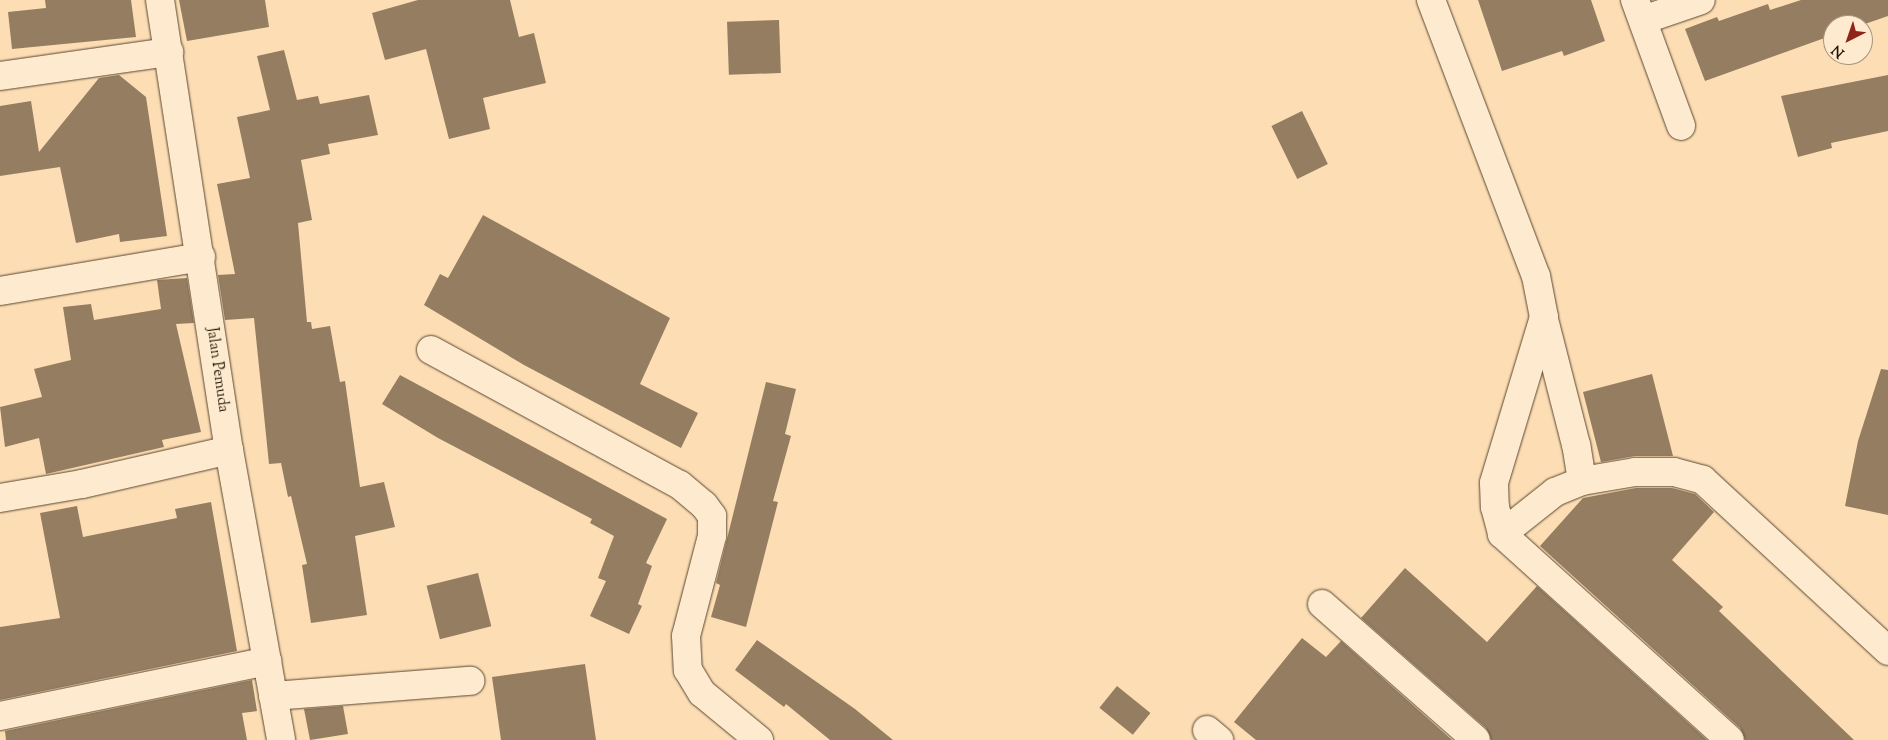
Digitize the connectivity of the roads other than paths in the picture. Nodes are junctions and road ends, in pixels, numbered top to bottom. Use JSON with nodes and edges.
{"nodes":[{"id":1,"x":160,"y":0,"type":"edge"},
{"id":2,"x":1431,"y":0,"type":"edge"},
{"id":3,"x":1701,"y":0,"type":"edge"},
{"id":4,"x":1639,"y":10,"type":"edge"},
{"id":5,"x":169,"y":52,"type":"junction"},
{"id":6,"x":0,"y":76,"type":"edge"},
{"id":7,"x":1681,"y":126,"type":"dead end"},
{"id":8,"x":201,"y":257,"type":"junction"},
{"id":9,"x":0,"y":291,"type":"edge"},
{"id":10,"x":1544,"y":317,"type":"junction"},
{"id":11,"x":431,"y":350,"type":"dead end"},
{"id":12,"x":228,"y":450,"type":"junction"},
{"id":13,"x":1582,"y":481,"type":"junction"},
{"id":14,"x":0,"y":498,"type":"edge"},
{"id":15,"x":1502,"y":534,"type":"junction"},
{"id":16,"x":1322,"y":604,"type":"dead end"},
{"id":17,"x":1888,"y":650,"type":"edge"},
{"id":18,"x":267,"y":661,"type":"junction"},
{"id":19,"x":470,"y":681,"type":"dead end"},
{"id":20,"x":273,"y":696,"type":"junction"},
{"id":21,"x":0,"y":716,"type":"edge"},
{"id":22,"x":281,"y":740,"type":"edge"},
{"id":23,"x":759,"y":740,"type":"edge"},
{"id":24,"x":1476,"y":740,"type":"edge"},
{"id":25,"x":1730,"y":740,"type":"edge"}],
"edges":[{"from":1,"to":5,"type":"street","name":"Jalan Pemuda"},
{"from":2,"to":10,"type":"street"},
{"from":3,"to":4,"type":"street"},
{"from":4,"to":7,"type":"street"},
{"from":5,"to":6,"type":"street"},
{"from":5,"to":8,"type":"street","name":"Jalan Pemuda"},
{"from":8,"to":9,"type":"street"},
{"from":8,"to":12,"type":"street","name":"Jalan Pemuda"},
{"from":10,"to":13,"type":"street"},
{"from":10,"to":15,"type":"street"},
{"from":11,"to":23,"type":"street"},
{"from":12,"to":14,"type":"street"},
{"from":12,"to":18,"type":"street","name":"Jalan Pemuda"},
{"from":13,"to":15,"type":"street"},
{"from":13,"to":17,"type":"street"},
{"from":15,"to":25,"type":"street"},
{"from":16,"to":24,"type":"street"},
{"from":18,"to":20,"type":"street","name":"Jalan Pemuda"},
{"from":18,"to":21,"type":"street"},
{"from":19,"to":20,"type":"street"},
{"from":20,"to":22,"type":"street","name":"Jalan Pemuda"}]}
